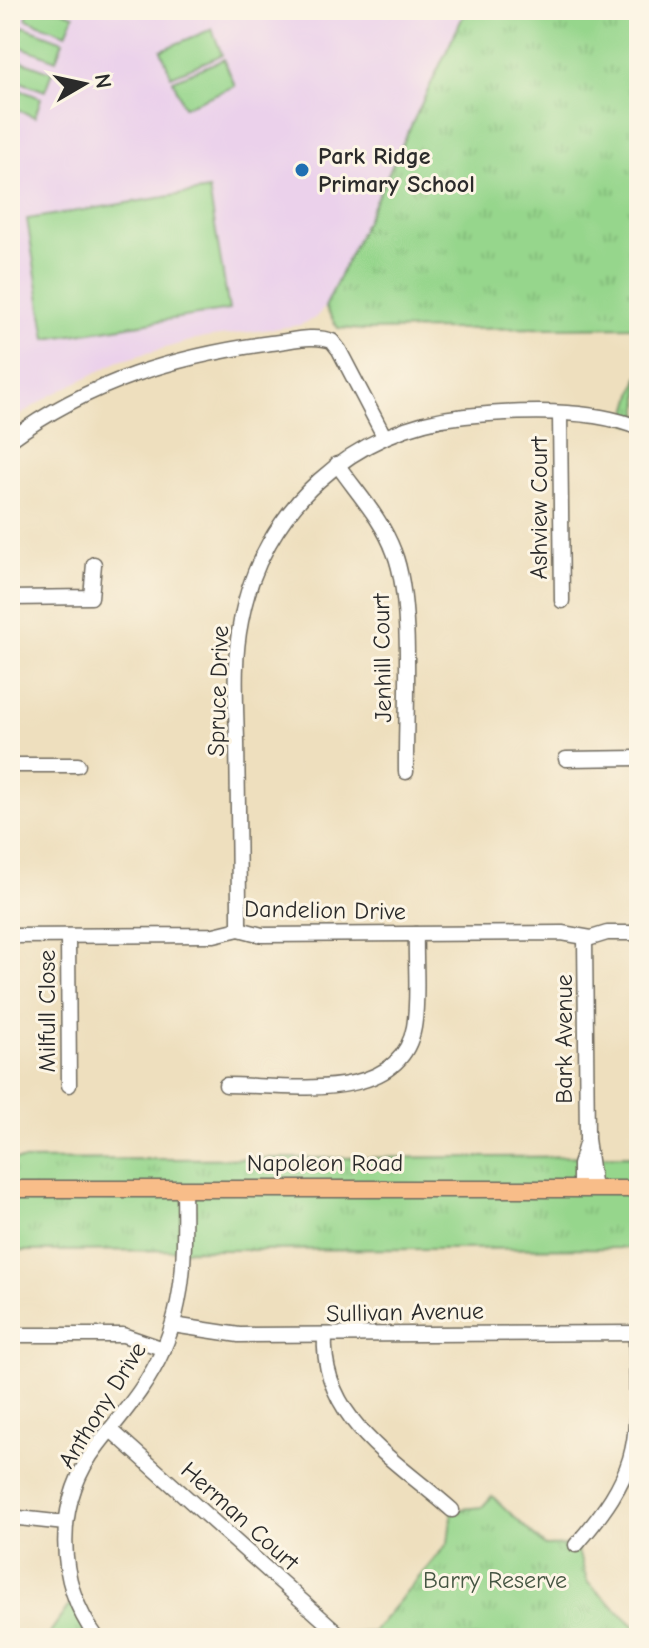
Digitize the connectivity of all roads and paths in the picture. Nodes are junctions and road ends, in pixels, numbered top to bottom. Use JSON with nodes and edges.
{"nodes":[{"id":1,"x":560,"y":415,"type":"junction"},
{"id":2,"x":639,"y":428,"type":"edge"},
{"id":3,"x":384,"y":436,"type":"junction"},
{"id":4,"x":10,"y":440,"type":"edge"},
{"id":5,"x":337,"y":464,"type":"junction"},
{"id":6,"x":94,"y":564,"type":"dead end"},
{"id":7,"x":10,"y":598,"type":"edge"},
{"id":8,"x":562,"y":601,"type":"dead end"},
{"id":9,"x":639,"y":758,"type":"edge"},
{"id":10,"x":566,"y":759,"type":"dead end"},
{"id":11,"x":10,"y":765,"type":"edge"},
{"id":12,"x":78,"y":765,"type":"dead end"},
{"id":13,"x":406,"y":772,"type":"dead end"},
{"id":14,"x":239,"y":929,"type":"junction"},
{"id":15,"x":639,"y":933,"type":"edge"},
{"id":16,"x":416,"y":934,"type":"junction"},
{"id":17,"x":10,"y":936,"type":"edge"},
{"id":18,"x":68,"y":936,"type":"junction"},
{"id":19,"x":585,"y":938,"type":"junction"},
{"id":20,"x":69,"y":1085,"type":"dead end"},
{"id":21,"x":226,"y":1085,"type":"dead end"},
{"id":22,"x":10,"y":1189,"type":"edge"},
{"id":23,"x":184,"y":1189,"type":"junction"},
{"id":24,"x":587,"y":1189,"type":"junction"},
{"id":25,"x":639,"y":1189,"type":"edge"},
{"id":26,"x":173,"y":1325,"type":"junction"},
{"id":27,"x":638,"y":1333,"type":"edge"},
{"id":28,"x":10,"y":1335,"type":"edge"},
{"id":29,"x":325,"y":1335,"type":"junction"},
{"id":30,"x":164,"y":1349,"type":"junction"},
{"id":31,"x":111,"y":1430,"type":"junction"},
{"id":32,"x":452,"y":1510,"type":"dead end"},
{"id":33,"x":10,"y":1517,"type":"edge"},
{"id":34,"x":65,"y":1523,"type":"junction"},
{"id":35,"x":576,"y":1545,"type":"dead end"},
{"id":36,"x":339,"y":1634,"type":"dead end"},
{"id":37,"x":97,"y":1638,"type":"edge"}],
"edges":[{"from":1,"to":2,"type":"street","name":"Spruce Drive"},
{"from":1,"to":3,"type":"street","name":"Spruce Drive"},
{"from":1,"to":8,"type":"street","name":"Ashview Court"},
{"from":3,"to":4,"type":"street"},
{"from":3,"to":5,"type":"street","name":"Spruce Drive"},
{"from":5,"to":13,"type":"street","name":"Jenhill Court"},
{"from":5,"to":14,"type":"street","name":"Spruce Drive"},
{"from":6,"to":7,"type":"street"},
{"from":9,"to":10,"type":"street"},
{"from":11,"to":12,"type":"street"},
{"from":14,"to":16,"type":"street","name":"Dandelion Drive"},
{"from":14,"to":18,"type":"street","name":"Dandelion Drive"},
{"from":15,"to":19,"type":"street","name":"Dandelion Drive"},
{"from":16,"to":19,"type":"street","name":"Dandelion Drive"},
{"from":16,"to":21,"type":"street"},
{"from":17,"to":18,"type":"street","name":"Dandelion Drive"},
{"from":18,"to":20,"type":"street","name":"Milfull Close"},
{"from":19,"to":24,"type":"street","name":"Bark Avenue"},
{"from":22,"to":23,"type":"main road","name":"Napoleon Road"},
{"from":23,"to":24,"type":"main road","name":"Napoleon Road"},
{"from":23,"to":26,"type":"street","name":"Anthony Drive"},
{"from":24,"to":25,"type":"main road","name":"Napoleon Road"},
{"from":26,"to":29,"type":"street","name":"Sullivan Avenue"},
{"from":26,"to":30,"type":"street","name":"Anthony Drive"},
{"from":27,"to":29,"type":"street","name":"Sullivan Avenue"},
{"from":27,"to":35,"type":"street"},
{"from":28,"to":30,"type":"street"},
{"from":29,"to":32,"type":"street"},
{"from":30,"to":31,"type":"street","name":"Anthony Drive"},
{"from":31,"to":34,"type":"street","name":"Anthony Drive"},
{"from":31,"to":36,"type":"street","name":"Herman Court"},
{"from":33,"to":34,"type":"street"},
{"from":34,"to":37,"type":"street","name":"Anthony Drive"}]}
